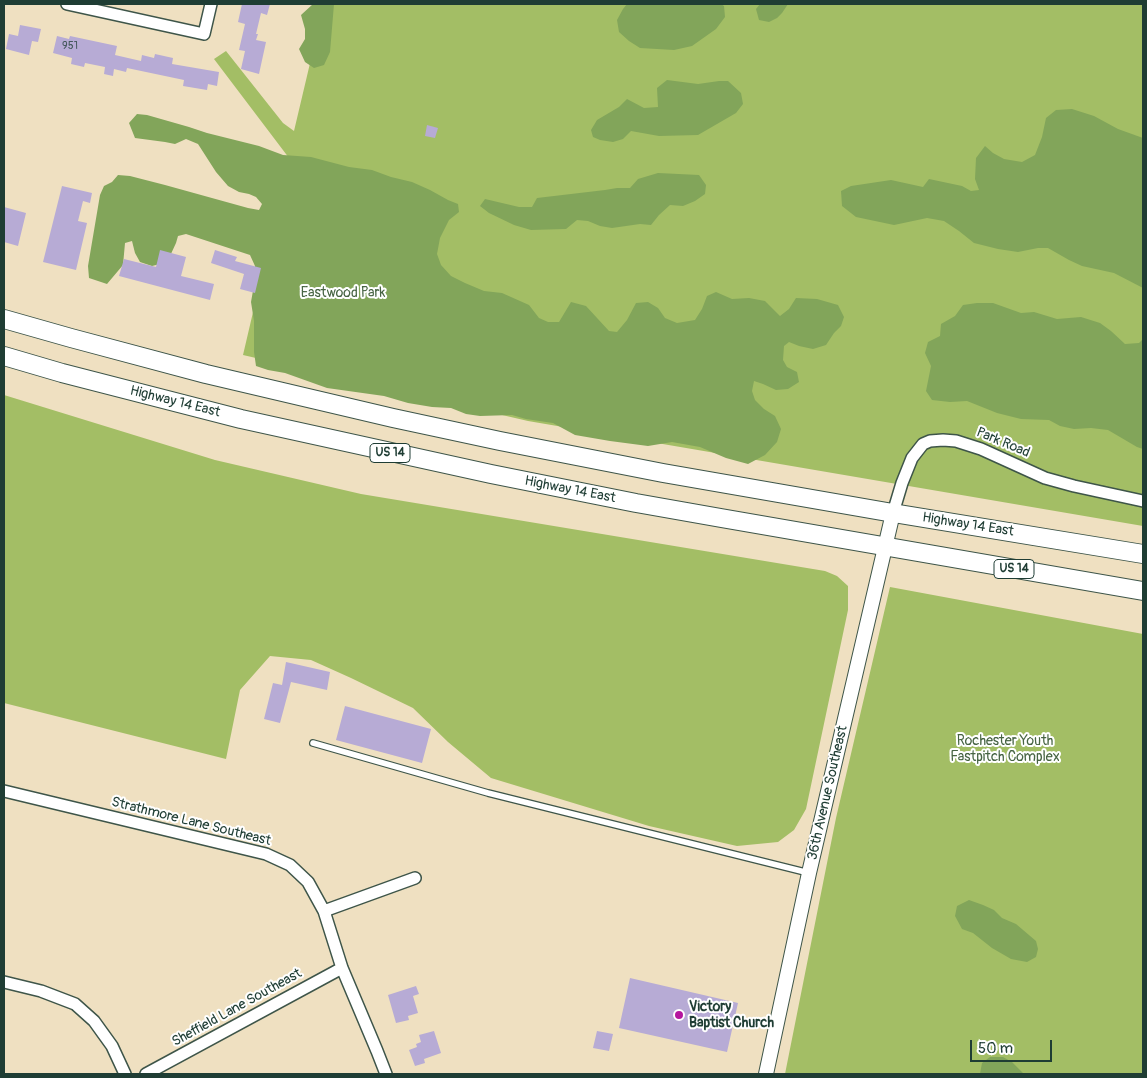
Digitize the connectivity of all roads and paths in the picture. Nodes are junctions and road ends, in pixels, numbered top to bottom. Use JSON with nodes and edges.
{"nodes":[{"id":1,"x":67,"y":4,"type":"edge"},
{"id":2,"x":211,"y":4,"type":"edge"},
{"id":3,"x":4,"y":319,"type":"edge"},
{"id":4,"x":4,"y":356,"type":"edge"},
{"id":5,"x":1143,"y":501,"type":"edge"},
{"id":6,"x":893,"y":513,"type":"junction"},
{"id":7,"x":884,"y":547,"type":"junction"},
{"id":8,"x":1143,"y":554,"type":"edge"},
{"id":9,"x":1143,"y":591,"type":"edge"},
{"id":10,"x":313,"y":742,"type":"dead end"},
{"id":11,"x":4,"y":791,"type":"edge"},
{"id":12,"x":810,"y":873,"type":"junction"},
{"id":13,"x":415,"y":878,"type":"dead end"},
{"id":14,"x":324,"y":911,"type":"junction"},
{"id":15,"x":342,"y":968,"type":"junction"},
{"id":16,"x":4,"y":982,"type":"edge"},
{"id":17,"x":125,"y":1074,"type":"edge"},
{"id":18,"x":146,"y":1074,"type":"edge"},
{"id":19,"x":386,"y":1074,"type":"edge"},
{"id":20,"x":766,"y":1074,"type":"edge"}],
"edges":[{"from":1,"to":2,"type":"street"},
{"from":3,"to":6,"type":"main road","name":"Highway 14 East"},
{"from":4,"to":7,"type":"main road","name":"Highway 14 East","number":"US 14"},
{"from":5,"to":6,"type":"street","name":"Park Road"},
{"from":6,"to":7,"type":"street","name":"36th Avenue Southeast"},
{"from":6,"to":8,"type":"main road","name":"Highway 14 East"},
{"from":7,"to":9,"type":"main road","name":"Highway 14 East","number":"US 14"},
{"from":7,"to":12,"type":"street","name":"36th Avenue Southeast"},
{"from":10,"to":12,"type":"lane"},
{"from":11,"to":14,"type":"street","name":"Strathmore Lane Southeast"},
{"from":12,"to":20,"type":"street","name":"36th Avenue Southeast"},
{"from":13,"to":14,"type":"street"},
{"from":14,"to":15,"type":"street","name":"Strathmore Lane Southeast"},
{"from":15,"to":18,"type":"street","name":"Sheffield Lane Southeast"},
{"from":15,"to":19,"type":"street","name":"Strathmore Lane Southeast"},
{"from":16,"to":17,"type":"street"}]}
